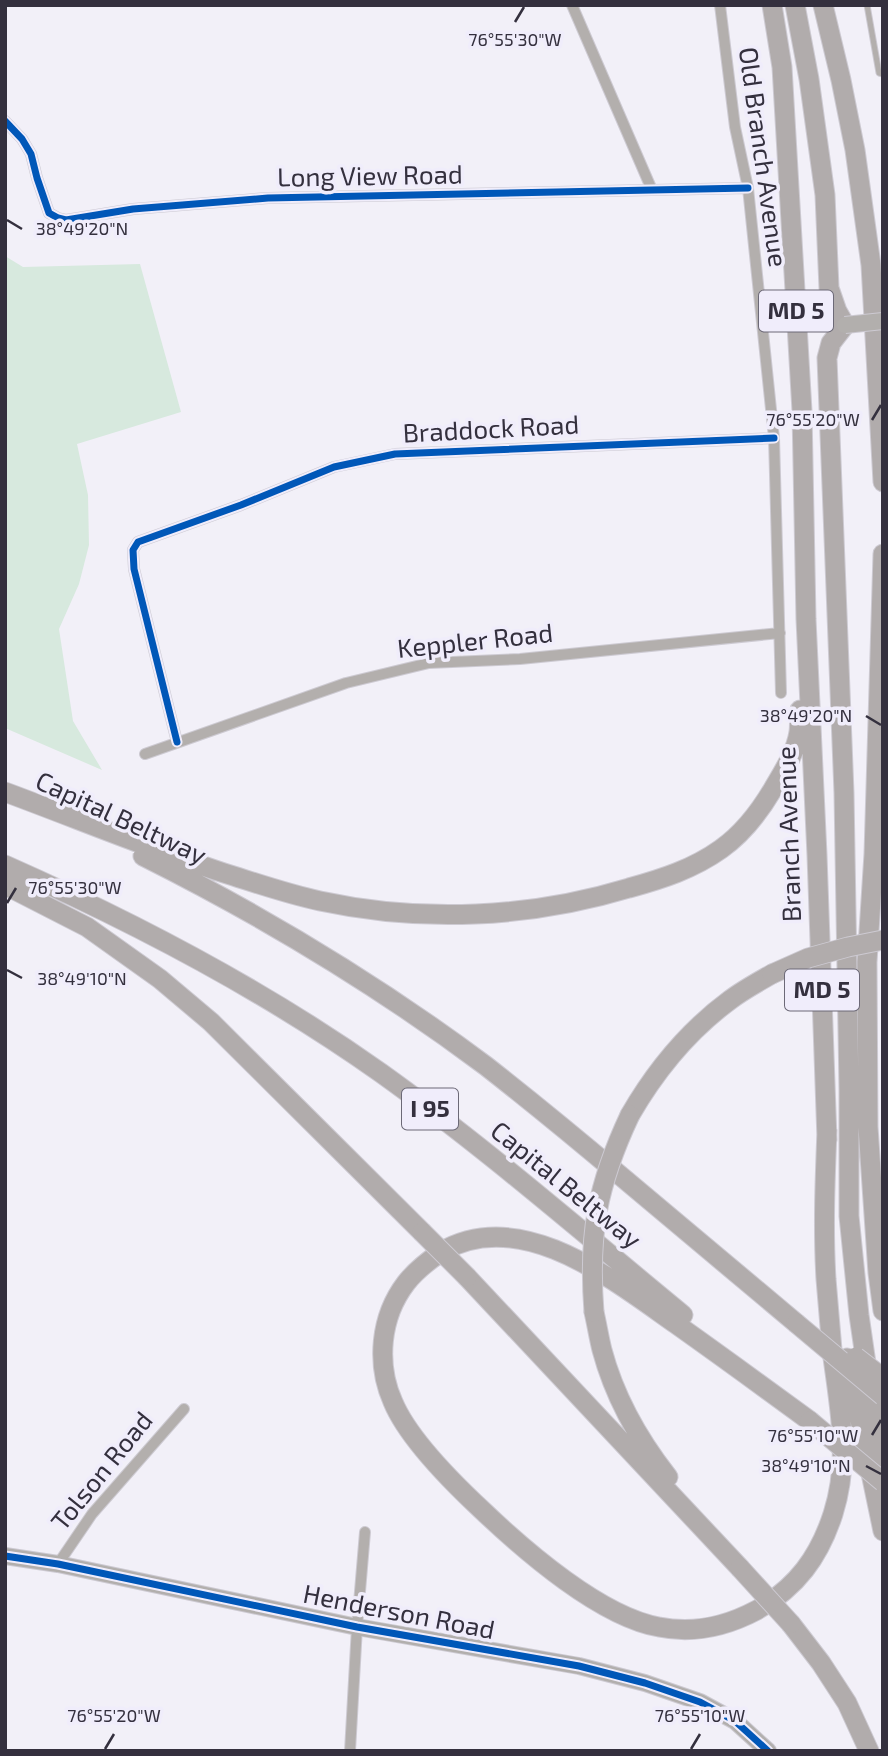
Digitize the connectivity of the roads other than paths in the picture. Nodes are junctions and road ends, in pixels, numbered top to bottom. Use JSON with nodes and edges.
{"nodes":[{"id":1,"x":572,"y":5,"type":"edge"},
{"id":2,"x":720,"y":5,"type":"edge"},
{"id":3,"x":772,"y":5,"type":"edge"},
{"id":4,"x":795,"y":5,"type":"edge"},
{"id":5,"x":823,"y":5,"type":"edge"},
{"id":6,"x":867,"y":5,"type":"edge"},
{"id":7,"x":883,"y":74,"type":"edge"},
{"id":8,"x":5,"y":121,"type":"edge"},
{"id":9,"x":748,"y":188,"type":"junction"},
{"id":10,"x":652,"y":190,"type":"junction"},
{"id":11,"x":841,"y":318,"type":"junction"},
{"id":12,"x":883,"y":321,"type":"edge"},
{"id":13,"x":774,"y":438,"type":"junction"},
{"id":14,"x":883,"y":482,"type":"edge"},
{"id":15,"x":883,"y":554,"type":"edge"},
{"id":16,"x":806,"y":619,"type":"junction"},
{"id":17,"x":780,"y":633,"type":"junction"},
{"id":18,"x":780,"y":693,"type":"dead end"},
{"id":19,"x":177,"y":742,"type":"junction"},
{"id":20,"x":145,"y":754,"type":"dead end"},
{"id":21,"x":878,"y":755,"type":"junction"},
{"id":22,"x":883,"y":775,"type":"edge"},
{"id":23,"x":5,"y":792,"type":"edge"},
{"id":24,"x":5,"y":865,"type":"edge"},
{"id":25,"x":5,"y":885,"type":"edge"},
{"id":26,"x":883,"y":930,"type":"edge"},
{"id":27,"x":883,"y":940,"type":"edge"},
{"id":28,"x":867,"y":962,"type":"junction"},
{"id":29,"x":827,"y":1130,"type":"junction"},
{"id":30,"x":883,"y":1311,"type":"edge"},
{"id":31,"x":795,"y":1316,"type":"junction"},
{"id":32,"x":883,"y":1378,"type":"edge"},
{"id":33,"x":883,"y":1396,"type":"edge"},
{"id":34,"x":184,"y":1409,"type":"dead end"},
{"id":35,"x":810,"y":1421,"type":"junction"},
{"id":36,"x":883,"y":1476,"type":"edge"},
{"id":37,"x":883,"y":1482,"type":"edge"},
{"id":38,"x":883,"y":1531,"type":"edge"},
{"id":39,"x":365,"y":1532,"type":"dead end"},
{"id":40,"x":5,"y":1556,"type":"edge"},
{"id":41,"x":58,"y":1564,"type":"junction"},
{"id":42,"x":740,"y":1568,"type":"junction"},
{"id":43,"x":357,"y":1627,"type":"junction"},
{"id":44,"x":350,"y":1751,"type":"edge"},
{"id":45,"x":768,"y":1751,"type":"edge"},
{"id":46,"x":869,"y":1751,"type":"edge"}],
"edges":[{"from":1,"to":10,"type":"street"},
{"from":2,"to":9,"type":"street","name":"Old Branch Avenue"},
{"from":3,"to":16,"type":"highway","name":"Branch Avenue","number":"MD 5"},
{"from":4,"to":11,"type":"highway"},
{"from":5,"to":14,"type":"highway","number":"MD 5"},
{"from":6,"to":7,"type":"lane"},
{"from":8,"to":10,"type":"street","name":"Long View Road"},
{"from":9,"to":10,"type":"street","name":"Long View Road"},
{"from":9,"to":13,"type":"street","name":"Old Branch Avenue"},
{"from":11,"to":12,"type":"street","bridge":true},
{"from":11,"to":36,"type":"highway"},
{"from":13,"to":17,"type":"street","name":"Old Branch Avenue"},
{"from":13,"to":19,"type":"street","name":"Braddock Road"},
{"from":15,"to":21,"type":"highway","number":"MD 5"},
{"from":16,"to":23,"type":"highway"},
{"from":16,"to":29,"type":"highway","name":"Branch Avenue","number":"MD 5"},
{"from":17,"to":18,"type":"street","name":"Old Branch Avenue"},
{"from":17,"to":19,"type":"street","name":"Keppler Road"},
{"from":19,"to":20,"type":"street","name":"Keppler Road"},
{"from":21,"to":22,"type":"highway"},
{"from":21,"to":28,"type":"highway","number":"MD 5"},
{"from":23,"to":31,"type":"highway","name":"Capital Beltway","number":"I 95"},
{"from":24,"to":35,"type":"highway","name":"Capital Beltway","number":"I 95"},
{"from":25,"to":42,"type":"highway","bridge":true},
{"from":26,"to":28,"type":"highway"},
{"from":27,"to":42,"type":"highway","bridge":true},
{"from":28,"to":30,"type":"highway","number":"MD 5"},
{"from":29,"to":35,"type":"highway"},
{"from":29,"to":38,"type":"highway","name":"Branch Avenue","number":"MD 5"},
{"from":31,"to":32,"type":"highway","bridge":true},
{"from":31,"to":33,"type":"highway","name":"Capital Beltway","number":"I 95","bridge":true},
{"from":34,"to":41,"type":"street","name":"Tolson Road"},
{"from":35,"to":37,"type":"highway","name":"Capital Beltway","number":"I 95","bridge":true},
{"from":39,"to":43,"type":"street"},
{"from":40,"to":41,"type":"street","name":"Henderson Road"},
{"from":41,"to":43,"type":"street","name":"Henderson Road"},
{"from":42,"to":46,"type":"highway","bridge":true},
{"from":43,"to":44,"type":"street"},
{"from":43,"to":45,"type":"street","name":"Henderson Road"}]}
